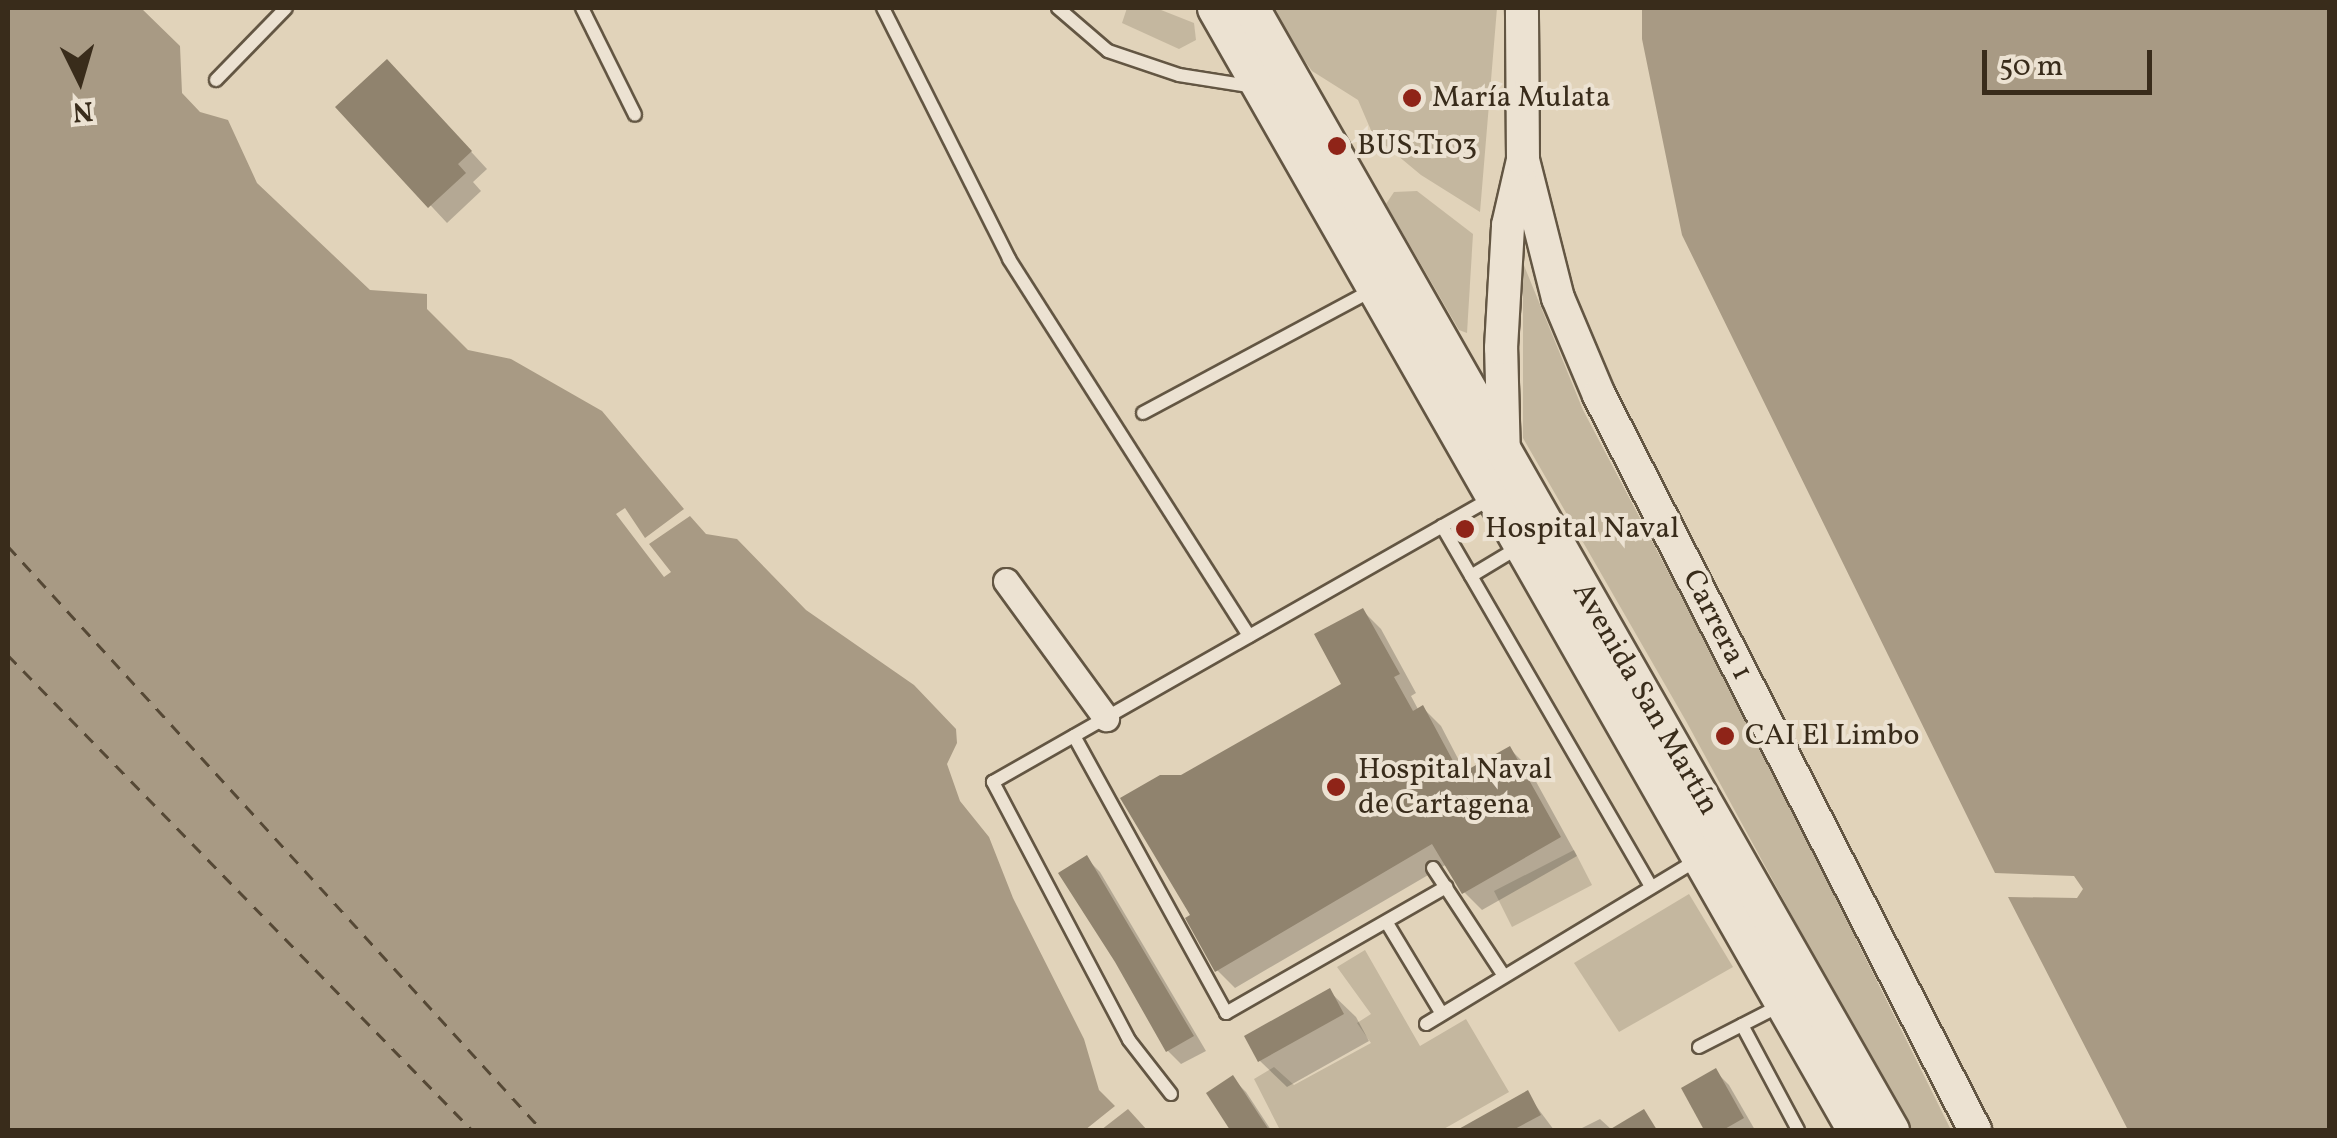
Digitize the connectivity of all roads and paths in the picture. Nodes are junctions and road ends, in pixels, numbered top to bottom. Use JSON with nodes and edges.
{"nodes":[{"id":1,"x":286,"y":8,"type":"edge"},
{"id":2,"x":582,"y":8,"type":"edge"},
{"id":3,"x":883,"y":8,"type":"edge"},
{"id":4,"x":1058,"y":8,"type":"edge"},
{"id":5,"x":1215,"y":8,"type":"edge"},
{"id":6,"x":1251,"y":8,"type":"edge"},
{"id":7,"x":1522,"y":8,"type":"edge"},
{"id":8,"x":216,"y":80,"type":"dead end"},
{"id":9,"x":1260,"y":87,"type":"junction"},
{"id":10,"x":635,"y":114,"type":"dead end"},
{"id":11,"x":1522,"y":160,"type":"junction"},
{"id":12,"x":1374,"y":289,"type":"junction"},
{"id":13,"x":1143,"y":413,"type":"dead end"},
{"id":14,"x":1506,"y":452,"type":"junction"},
{"id":15,"x":1493,"y":497,"type":"junction"},
{"id":16,"x":1442,"y":526,"type":"junction"},
{"id":17,"x":1521,"y":545,"type":"junction"},
{"id":18,"x":1471,"y":576,"type":"junction"},
{"id":19,"x":1006,"y":581,"type":"dead end"},
{"id":20,"x":1249,"y":636,"type":"junction"},
{"id":21,"x":1106,"y":718,"type":"junction"},
{"id":22,"x":1074,"y":736,"type":"junction"},
{"id":23,"x":1700,"y":858,"type":"junction"},
{"id":24,"x":1434,"y":868,"type":"dead end"},
{"id":25,"x":1446,"y":887,"type":"junction"},
{"id":26,"x":1652,"y":888,"type":"junction"},
{"id":27,"x":1387,"y":923,"type":"junction"},
{"id":28,"x":1504,"y":976,"type":"junction"},
{"id":29,"x":1783,"y":1004,"type":"junction"},
{"id":30,"x":1442,"y":1014,"type":"junction"},
{"id":31,"x":1426,"y":1024,"type":"dead end"},
{"id":32,"x":1742,"y":1025,"type":"junction"},
{"id":33,"x":1699,"y":1048,"type":"dead end"},
{"id":34,"x":1171,"y":1094,"type":"dead end"},
{"id":35,"x":1798,"y":1130,"type":"edge"},
{"id":36,"x":1856,"y":1130,"type":"edge"},
{"id":37,"x":1891,"y":1130,"type":"edge"},
{"id":38,"x":1975,"y":1130,"type":"edge"}],
"edges":[{"from":1,"to":8,"type":"lane"},
{"from":2,"to":10,"type":"lane"},
{"from":3,"to":20,"type":"lane"},
{"from":4,"to":9,"type":"lane"},
{"from":5,"to":9,"type":"main road","name":"Avenida San Martín"},
{"from":6,"to":14,"type":"main road","name":"Avenida San Martín"},
{"from":7,"to":11,"type":"street","name":"Carrera 1"},
{"from":9,"to":12,"type":"main road","name":"Avenida San Martín"},
{"from":11,"to":14,"type":"street","name":"Carrera 1"},
{"from":11,"to":38,"type":"street","name":"Carrera 1"},
{"from":12,"to":13,"type":"lane"},
{"from":12,"to":15,"type":"main road","name":"Avenida San Martín"},
{"from":14,"to":15,"type":"street","name":"Carrera 1"},
{"from":14,"to":37,"type":"main road","name":"Avenida San Martín"},
{"from":15,"to":16,"type":"lane"},
{"from":15,"to":17,"type":"main road","name":"Avenida San Martín"},
{"from":16,"to":18,"type":"lane"},
{"from":16,"to":20,"type":"lane"},
{"from":17,"to":18,"type":"lane"},
{"from":17,"to":23,"type":"main road","name":"Avenida San Martín"},
{"from":18,"to":26,"type":"lane"},
{"from":19,"to":21,"type":"street"},
{"from":20,"to":21,"type":"lane"},
{"from":21,"to":22,"type":"lane"},
{"from":22,"to":27,"type":"lane"},
{"from":22,"to":34,"type":"lane"},
{"from":23,"to":26,"type":"lane"},
{"from":23,"to":29,"type":"main road","name":"Avenida San Martín"},
{"from":24,"to":25,"type":"lane"},
{"from":25,"to":27,"type":"lane"},
{"from":25,"to":28,"type":"lane"},
{"from":26,"to":28,"type":"lane"},
{"from":27,"to":30,"type":"lane"},
{"from":28,"to":30,"type":"lane"},
{"from":29,"to":32,"type":"lane"},
{"from":29,"to":36,"type":"main road","name":"Avenida San Martín"},
{"from":30,"to":31,"type":"lane"},
{"from":32,"to":33,"type":"lane"},
{"from":32,"to":35,"type":"lane"}]}
